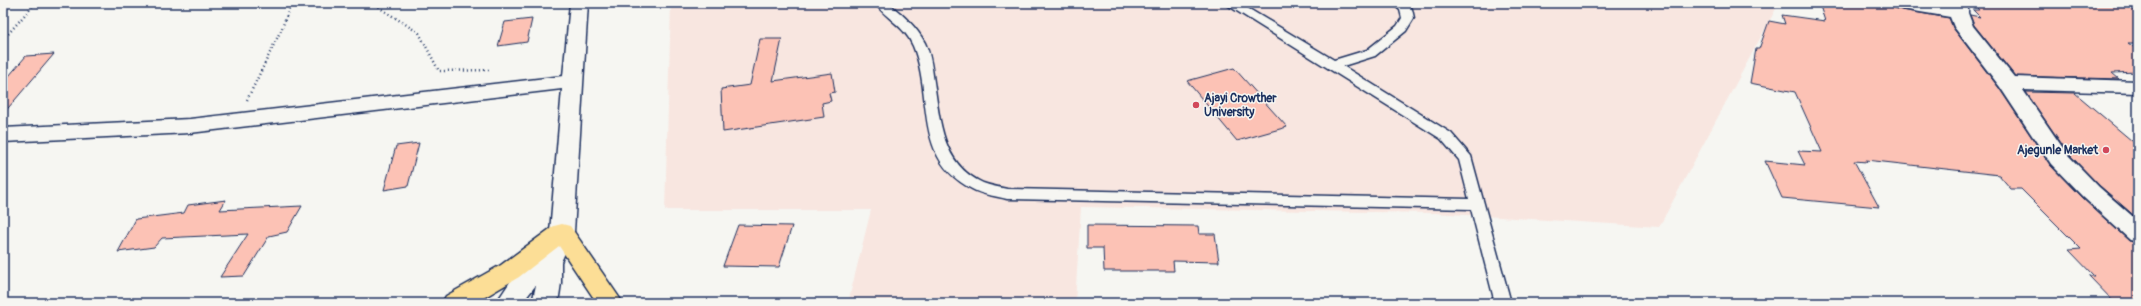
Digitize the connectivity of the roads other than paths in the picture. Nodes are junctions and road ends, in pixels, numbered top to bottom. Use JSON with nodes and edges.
{"nodes":[{"id":1,"x":579,"y":3,"type":"edge"},
{"id":2,"x":881,"y":3,"type":"edge"},
{"id":3,"x":1230,"y":3,"type":"edge"},
{"id":4,"x":1398,"y":3,"type":"edge"},
{"id":5,"x":1902,"y":3,"type":"edge"},
{"id":6,"x":1958,"y":8,"type":"edge"},
{"id":7,"x":1333,"y":65,"type":"junction"},
{"id":8,"x":573,"y":81,"type":"junction"},
{"id":9,"x":2008,"y":83,"type":"junction"},
{"id":10,"x":2138,"y":87,"type":"edge"},
{"id":11,"x":3,"y":135,"type":"edge"},
{"id":12,"x":1477,"y":204,"type":"junction"},
{"id":13,"x":562,"y":232,"type":"junction"},
{"id":14,"x":2138,"y":234,"type":"edge"},
{"id":15,"x":548,"y":262,"type":"junction"},
{"id":16,"x":454,"y":303,"type":"edge"},
{"id":17,"x":509,"y":303,"type":"edge"},
{"id":18,"x":545,"y":303,"type":"edge"},
{"id":19,"x":610,"y":303,"type":"edge"},
{"id":20,"x":1503,"y":303,"type":"edge"}],
"edges":[{"from":1,"to":8,"type":"street"},
{"from":2,"to":12,"type":"lane"},
{"from":3,"to":7,"type":"lane"},
{"from":4,"to":7,"type":"lane"},
{"from":5,"to":6,"type":"street"},
{"from":6,"to":9,"type":"street"},
{"from":7,"to":12,"type":"lane"},
{"from":8,"to":11,"type":"street"},
{"from":8,"to":13,"type":"street"},
{"from":9,"to":10,"type":"street"},
{"from":9,"to":14,"type":"street"},
{"from":12,"to":20,"type":"lane"},
{"from":13,"to":15,"type":"street"},
{"from":13,"to":16,"type":"highway"},
{"from":13,"to":19,"type":"highway"},
{"from":15,"to":17,"type":"street"},
{"from":15,"to":18,"type":"street"}]}
